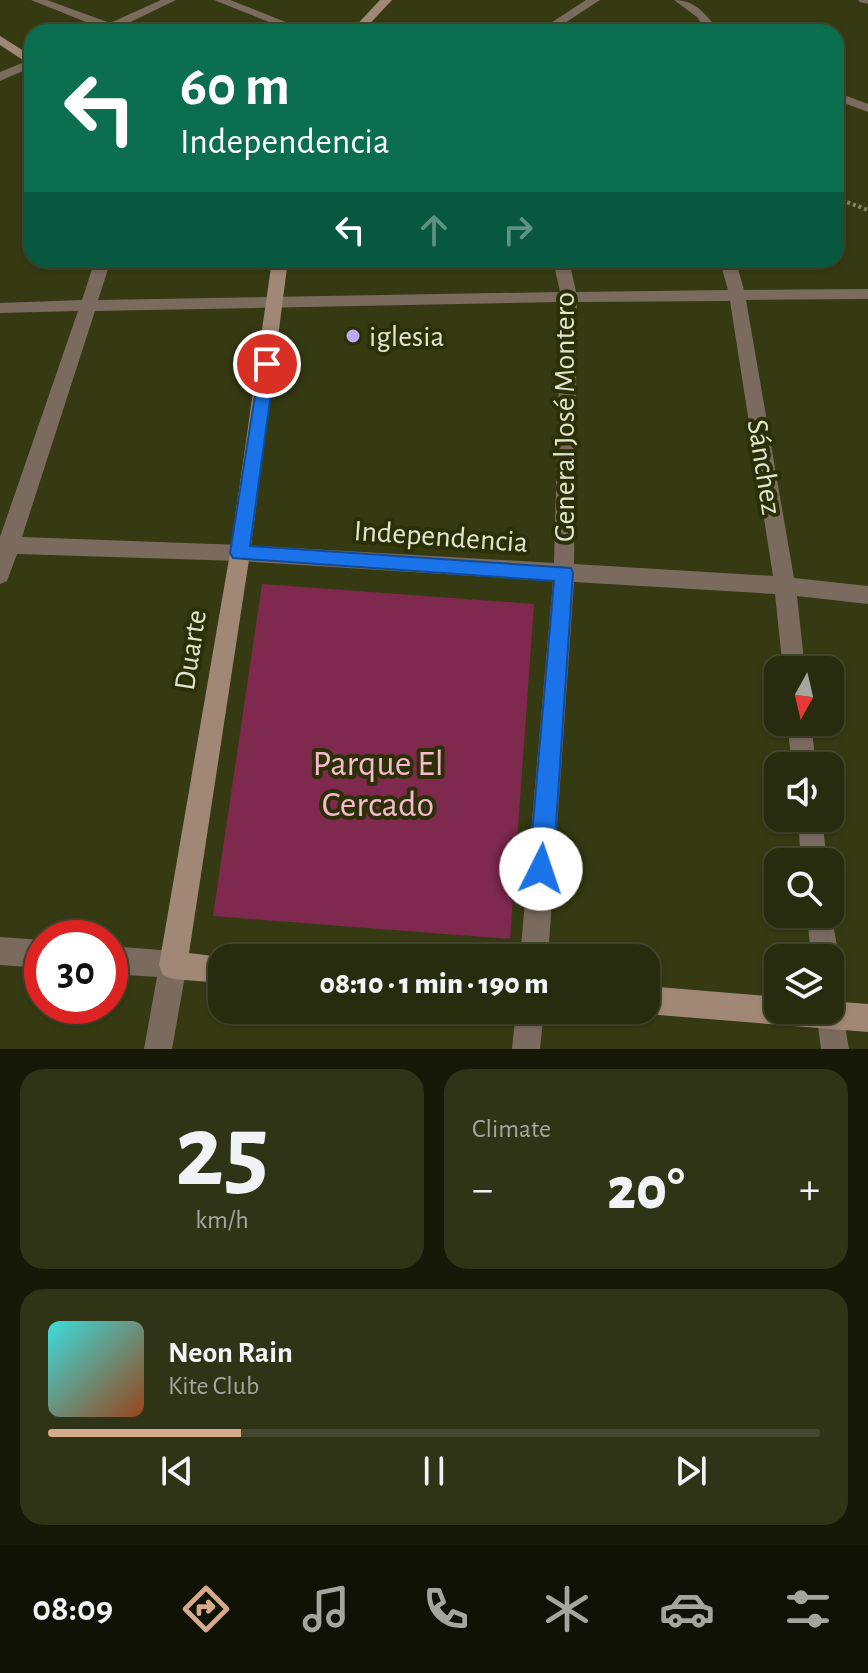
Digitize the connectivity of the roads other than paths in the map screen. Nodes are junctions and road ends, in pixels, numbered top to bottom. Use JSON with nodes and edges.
{"nodes":[{"id":1,"x":37,"y":0,"type":"edge"},
{"id":2,"x":170,"y":0,"type":"edge"},
{"id":3,"x":220,"y":0,"type":"edge"},
{"id":4,"x":386,"y":0,"type":"edge"},
{"id":5,"x":594,"y":0,"type":"edge"},
{"id":6,"x":680,"y":0,"type":"edge"},
{"id":7,"x":94,"y":24,"type":"edge"},
{"id":8,"x":124,"y":24,"type":"edge"},
{"id":9,"x":284,"y":24,"type":"edge"},
{"id":10,"x":364,"y":24,"type":"edge"},
{"id":11,"x":556,"y":24,"type":"edge"},
{"id":12,"x":707,"y":24,"type":"edge"},
{"id":13,"x":0,"y":40,"type":"edge"},
{"id":14,"x":24,"y":56,"type":"edge"},
{"id":15,"x":24,"y":66,"type":"edge"},
{"id":16,"x":0,"y":77,"type":"edge"},
{"id":17,"x":844,"y":99,"type":"edge"},
{"id":18,"x":868,"y":108,"type":"edge"},
{"id":19,"x":100,"y":268,"type":"edge"},
{"id":20,"x":279,"y":268,"type":"edge"},
{"id":21,"x":563,"y":268,"type":"edge"},
{"id":22,"x":730,"y":268,"type":"edge"},
{"id":23,"x":737,"y":294,"type":"junction"},
{"id":24,"x":868,"y":294,"type":"edge"},
{"id":25,"x":569,"y":299,"type":"junction"},
{"id":26,"x":277,"y":300,"type":"junction"},
{"id":27,"x":86,"y":307,"type":"junction"},
{"id":28,"x":0,"y":308,"type":"edge"},
{"id":29,"x":5,"y":545,"type":"edge"},
{"id":30,"x":240,"y":553,"type":"junction"},
{"id":31,"x":564,"y":573,"type":"junction"},
{"id":32,"x":0,"y":575,"type":"edge"},
{"id":33,"x":785,"y":586,"type":"junction"},
{"id":34,"x":868,"y":595,"type":"edge"},
{"id":35,"x":792,"y":656,"type":"edge"},
{"id":36,"x":535,"y":944,"type":"edge"},
{"id":37,"x":0,"y":951,"type":"edge"},
{"id":38,"x":24,"y":953,"type":"edge"},
{"id":39,"x":128,"y":961,"type":"edge"},
{"id":40,"x":173,"y":965,"type":"junction"},
{"id":41,"x":208,"y":968,"type":"edge"},
{"id":42,"x":660,"y":1001,"type":"edge"},
{"id":43,"x":764,"y":1008,"type":"edge"},
{"id":44,"x":844,"y":1014,"type":"edge"},
{"id":45,"x":868,"y":1018,"type":"edge"},
{"id":46,"x":529,"y":1024,"type":"edge"},
{"id":47,"x":832,"y":1024,"type":"edge"},
{"id":48,"x":158,"y":1049,"type":"edge"},
{"id":49,"x":526,"y":1049,"type":"edge"},
{"id":50,"x":835,"y":1049,"type":"edge"}],
"edges":[{"from":1,"to":7,"type":"street"},
{"from":2,"to":8,"type":"street"},
{"from":3,"to":9,"type":"street"},
{"from":4,"to":10,"type":"main road"},
{"from":5,"to":11,"type":"street"},
{"from":6,"to":12,"type":"street"},
{"from":13,"to":14,"type":"main road"},
{"from":15,"to":16,"type":"street"},
{"from":17,"to":18,"type":"street"},
{"from":19,"to":27,"type":"street"},
{"from":20,"to":26,"type":"main road","name":"Duarte"},
{"from":21,"to":25,"type":"street","name":"General José Montero"},
{"from":22,"to":23,"type":"street","name":"Sánchez"},
{"from":23,"to":24,"type":"street"},
{"from":23,"to":25,"type":"street"},
{"from":23,"to":33,"type":"street","name":"Sánchez"},
{"from":25,"to":26,"type":"street"},
{"from":25,"to":31,"type":"street","name":"General José Montero"},
{"from":26,"to":27,"type":"street"},
{"from":26,"to":30,"type":"main road","name":"Duarte"},
{"from":27,"to":28,"type":"street"},
{"from":27,"to":29,"type":"street"},
{"from":29,"to":30,"type":"street","name":"Independencia"},
{"from":29,"to":32,"type":"street"},
{"from":30,"to":31,"type":"street","name":"Independencia"},
{"from":30,"to":40,"type":"main road","name":"Duarte"},
{"from":31,"to":33,"type":"street","name":"Independencia"},
{"from":31,"to":36,"type":"street","name":"General José Montero"},
{"from":33,"to":34,"type":"street","name":"Independencia"},
{"from":33,"to":35,"type":"street","name":"Sánchez"},
{"from":37,"to":38,"type":"street"},
{"from":39,"to":40,"type":"street"},
{"from":40,"to":41,"type":"main road"},
{"from":40,"to":48,"type":"street","name":"Duarte"},
{"from":42,"to":43,"type":"main road"},
{"from":44,"to":45,"type":"main road"},
{"from":46,"to":49,"type":"street"},
{"from":47,"to":50,"type":"street"}]}
